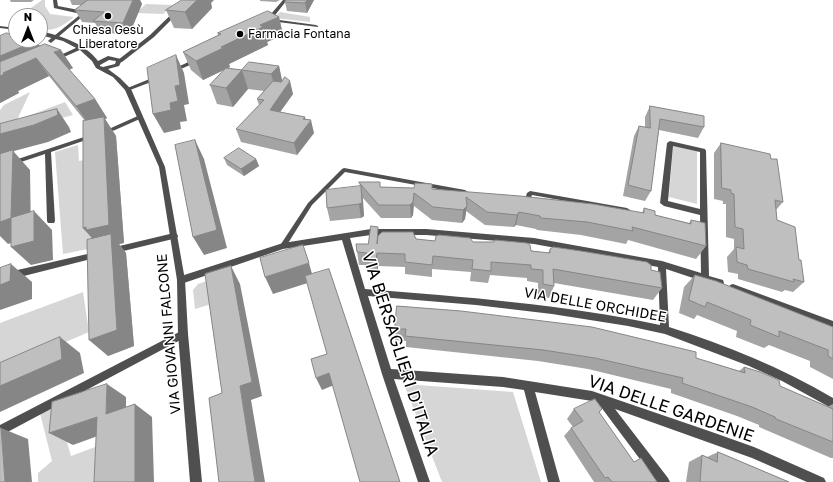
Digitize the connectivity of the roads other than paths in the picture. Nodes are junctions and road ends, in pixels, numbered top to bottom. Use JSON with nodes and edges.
{"nodes":[{"id":1,"x":54,"y":0,"type":"edge"},
{"id":2,"x":100,"y":0,"type":"edge"},
{"id":3,"x":189,"y":0,"type":"edge"},
{"id":4,"x":285,"y":0,"type":"edge"},
{"id":5,"x":85,"y":13,"type":"junction"},
{"id":6,"x":269,"y":20,"type":"junction"},
{"id":7,"x":260,"y":26,"type":"edge"},
{"id":8,"x":316,"y":26,"type":"dead end"},
{"id":9,"x":48,"y":37,"type":"edge"},
{"id":10,"x":48,"y":38,"type":"edge"},
{"id":11,"x":53,"y":39,"type":"junction"},
{"id":12,"x":77,"y":49,"type":"junction"},
{"id":13,"x":94,"y":57,"type":"junction"},
{"id":14,"x":108,"y":58,"type":"junction"},
{"id":15,"x":202,"y":58,"type":"edge"},
{"id":16,"x":117,"y":62,"type":"junction"},
{"id":17,"x":46,"y":63,"type":"edge"},
{"id":18,"x":97,"y":64,"type":"junction"},
{"id":19,"x":103,"y":69,"type":"junction"},
{"id":20,"x":167,"y":74,"type":"edge"},
{"id":21,"x":116,"y":76,"type":"junction"},
{"id":22,"x":160,"y":77,"type":"edge"},
{"id":23,"x":128,"y":89,"type":"junction"},
{"id":24,"x":140,"y":117,"type":"junction"},
{"id":25,"x":48,"y":151,"type":"junction"},
{"id":26,"x":0,"y":167,"type":"edge"},
{"id":27,"x":475,"y":194,"type":"edge"},
{"id":28,"x":520,"y":201,"type":"edge"},
{"id":29,"x":627,"y":210,"type":"edge"},
{"id":30,"x":704,"y":213,"type":"junction"},
{"id":31,"x":51,"y":221,"type":"dead end"},
{"id":32,"x":174,"y":236,"type":"junction"},
{"id":33,"x":345,"y":236,"type":"junction"},
{"id":34,"x":283,"y":246,"type":"junction"},
{"id":35,"x":662,"y":264,"type":"junction"},
{"id":36,"x":705,"y":277,"type":"junction"},
{"id":37,"x":0,"y":278,"type":"edge"},
{"id":38,"x":181,"y":280,"type":"junction"},
{"id":39,"x":362,"y":292,"type":"junction"},
{"id":40,"x":833,"y":325,"type":"edge"},
{"id":41,"x":665,"y":330,"type":"junction"},
{"id":42,"x":183,"y":334,"type":"junction"},
{"id":43,"x":387,"y":374,"type":"junction"},
{"id":44,"x":528,"y":385,"type":"junction"},
{"id":45,"x":602,"y":400,"type":"junction"},
{"id":46,"x":833,"y":404,"type":"edge"},
{"id":47,"x":0,"y":431,"type":"edge"},
{"id":48,"x":196,"y":482,"type":"edge"},
{"id":49,"x":424,"y":482,"type":"edge"},
{"id":50,"x":554,"y":482,"type":"edge"},
{"id":51,"x":664,"y":482,"type":"edge"},
{"id":52,"x":820,"y":482,"type":"edge"}],
"edges":[{"from":1,"to":5,"type":"street"},
{"from":2,"to":5,"type":"street"},
{"from":3,"to":16,"type":"street"},
{"from":4,"to":6,"type":"street"},
{"from":5,"to":11,"type":"street"},
{"from":6,"to":7,"type":"street"},
{"from":6,"to":8,"type":"street"},
{"from":9,"to":11,"type":"street"},
{"from":10,"to":11,"type":"street"},
{"from":11,"to":12,"type":"street"},
{"from":12,"to":13,"type":"street"},
{"from":12,"to":17,"type":"street"},
{"from":13,"to":14,"type":"street"},
{"from":13,"to":18,"type":"street","name":"VIA GIOVANNI FALCONE"},
{"from":14,"to":16,"type":"street"},
{"from":14,"to":18,"type":"street"},
{"from":15,"to":20,"type":"street"},
{"from":16,"to":19,"type":"street"},
{"from":16,"to":21,"type":"street"},
{"from":18,"to":19,"type":"street","name":"VIA GIOVANNI FALCONE"},
{"from":19,"to":21,"type":"street","name":"VIA GIOVANNI FALCONE"},
{"from":21,"to":23,"type":"street","name":"VIA GIOVANNI FALCONE"},
{"from":22,"to":23,"type":"street"},
{"from":23,"to":24,"type":"street","name":"VIA GIOVANNI FALCONE"},
{"from":24,"to":25,"type":"street"},
{"from":24,"to":32,"type":"street","name":"VIA GIOVANNI FALCONE"},
{"from":25,"to":26,"type":"street"},
{"from":25,"to":31,"type":"street"},
{"from":27,"to":34,"type":"lane"},
{"from":28,"to":29,"type":"lane"},
{"from":30,"to":30,"type":"street"},
{"from":30,"to":36,"type":"street"},
{"from":32,"to":37,"type":"street"},
{"from":32,"to":38,"type":"street","name":"VIA GIOVANNI FALCONE"},
{"from":33,"to":34,"type":"street"},
{"from":33,"to":35,"type":"street"},
{"from":33,"to":39,"type":"street","name":"VIA BERSAGLIERI D'ITALIA"},
{"from":34,"to":38,"type":"street"},
{"from":35,"to":36,"type":"street"},
{"from":35,"to":41,"type":"street"},
{"from":36,"to":40,"type":"street"},
{"from":38,"to":42,"type":"street","name":"VIA GIOVANNI FALCONE"},
{"from":39,"to":41,"type":"street","name":"VIA DELLE ORCHIDEE"},
{"from":39,"to":43,"type":"street","name":"VIA BERSAGLIERI D'ITALIA"},
{"from":41,"to":46,"type":"street","name":"VIA DELLE ORCHIDEE"},
{"from":42,"to":47,"type":"street"},
{"from":42,"to":48,"type":"street","name":"VIA GIOVANNI FALCONE"},
{"from":43,"to":44,"type":"street","name":"VIA DELLE GARDENIE"},
{"from":43,"to":49,"type":"street","name":"VIA BERSAGLIERI D'ITALIA"},
{"from":44,"to":45,"type":"street","name":"VIA DELLE GARDENIE"},
{"from":44,"to":50,"type":"street"},
{"from":45,"to":51,"type":"street"},
{"from":45,"to":52,"type":"street","name":"VIA DELLE GARDENIE"}]}
